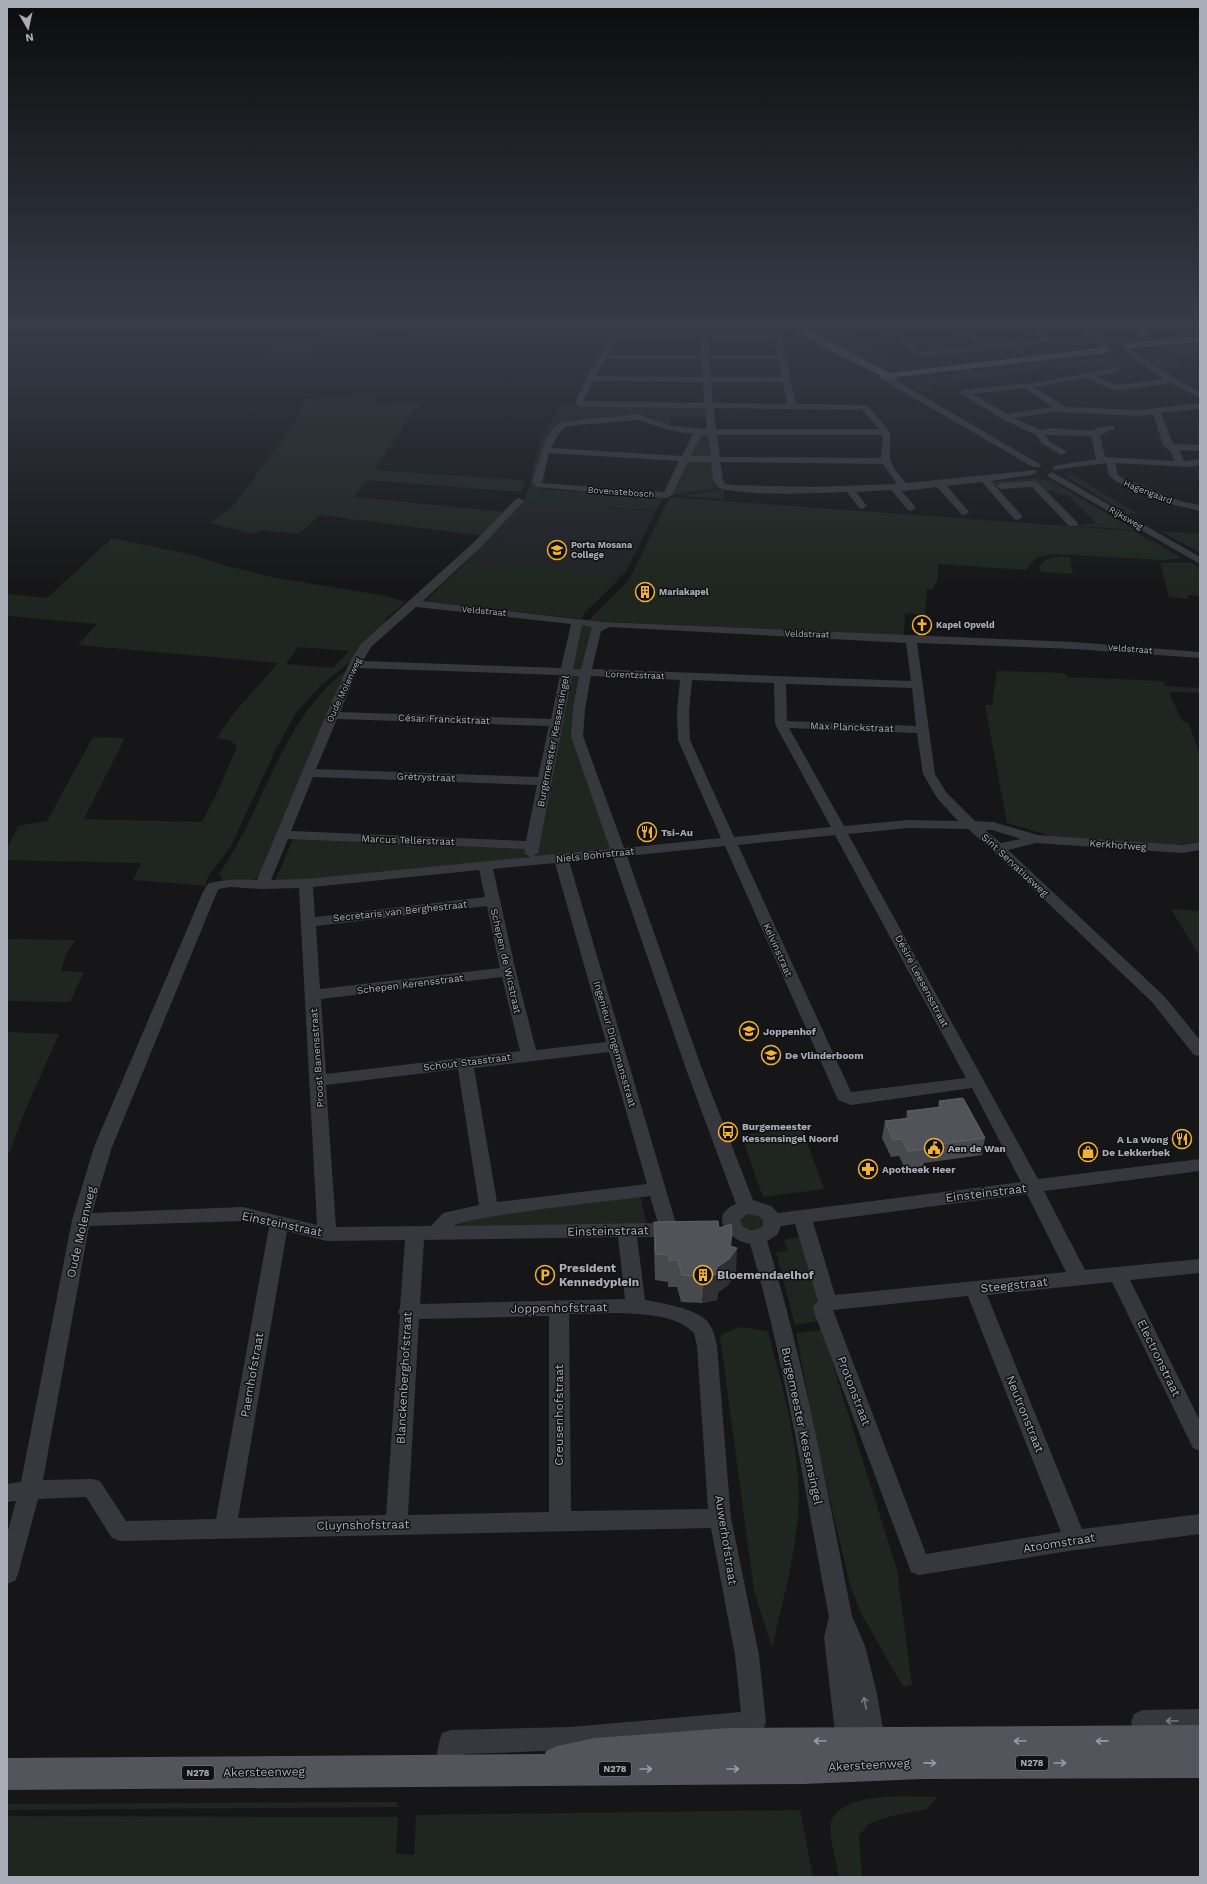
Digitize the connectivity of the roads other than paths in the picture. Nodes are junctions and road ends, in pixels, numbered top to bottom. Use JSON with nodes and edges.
{"nodes":[{"id":1,"x":710,"y":414,"type":"edge"},
{"id":2,"x":870,"y":414,"type":"edge"},
{"id":3,"x":944,"y":414,"type":"edge"},
{"id":4,"x":1000,"y":414,"type":"edge"},
{"id":5,"x":1021,"y":414,"type":"joint"},
{"id":6,"x":1157,"y":414,"type":"edge"},
{"id":7,"x":1005,"y":417,"type":"junction"},
{"id":8,"x":1111,"y":427,"type":"dead end"},
{"id":9,"x":698,"y":432,"type":"junction"},
{"id":10,"x":712,"y":432,"type":"junction"},
{"id":11,"x":886,"y":432,"type":"junction"},
{"id":12,"x":1050,"y":432,"type":"junction"},
{"id":13,"x":1040,"y":433,"type":"junction"},
{"id":14,"x":1094,"y":434,"type":"junction"},
{"id":15,"x":1170,"y":447,"type":"junction"},
{"id":16,"x":1200,"y":448,"type":"edge"},
{"id":17,"x":546,"y":450,"type":"junction"},
{"id":18,"x":1062,"y":452,"type":"dead end"},
{"id":19,"x":685,"y":459,"type":"junction"},
{"id":20,"x":716,"y":459,"type":"junction"},
{"id":21,"x":1106,"y":460,"type":"junction"},
{"id":22,"x":886,"y":461,"type":"junction"},
{"id":23,"x":1180,"y":463,"type":"junction"},
{"id":24,"x":1196,"y":463,"type":"edge"},
{"id":25,"x":1034,"y":469,"type":"junction"},
{"id":26,"x":1054,"y":471,"type":"junction"},
{"id":27,"x":1200,"y":471,"type":"edge"},
{"id":28,"x":987,"y":483,"type":"junction"},
{"id":29,"x":941,"y":485,"type":"junction"},
{"id":30,"x":900,"y":488,"type":"junction"},
{"id":31,"x":759,"y":489,"type":"junction"},
{"id":32,"x":803,"y":491,"type":"junction"},
{"id":33,"x":851,"y":491,"type":"junction"},
{"id":34,"x":765,"y":498,"type":"dead end"},
{"id":35,"x":519,"y":501,"type":"dead end"},
{"id":36,"x":812,"y":503,"type":"dead end"},
{"id":37,"x":862,"y":506,"type":"dead end"},
{"id":38,"x":911,"y":508,"type":"dead end"},
{"id":39,"x":1200,"y":508,"type":"edge"},
{"id":40,"x":964,"y":512,"type":"dead end"},
{"id":41,"x":1018,"y":517,"type":"dead end"},
{"id":42,"x":1073,"y":524,"type":"dead end"},
{"id":43,"x":1200,"y":561,"type":"edge"},
{"id":44,"x":414,"y":603,"type":"junction"},
{"id":45,"x":577,"y":621,"type":"junction"},
{"id":46,"x":602,"y":625,"type":"junction"},
{"id":47,"x":911,"y":638,"type":"junction"},
{"id":48,"x":1200,"y":655,"type":"edge"},
{"id":49,"x":355,"y":664,"type":"junction"},
{"id":50,"x":566,"y":673,"type":"junction"},
{"id":51,"x":586,"y":673,"type":"junction"},
{"id":52,"x":686,"y":677,"type":"junction"},
{"id":53,"x":780,"y":680,"type":"junction"},
{"id":54,"x":916,"y":685,"type":"junction"},
{"id":55,"x":332,"y":715,"type":"junction"},
{"id":56,"x":556,"y":723,"type":"junction"},
{"id":57,"x":781,"y":724,"type":"junction"},
{"id":58,"x":924,"y":730,"type":"junction"},
{"id":59,"x":308,"y":773,"type":"junction"},
{"id":60,"x":544,"y":781,"type":"junction"},
{"id":61,"x":972,"y":826,"type":"junction"},
{"id":62,"x":840,"y":831,"type":"junction"},
{"id":63,"x":283,"y":834,"type":"junction"},
{"id":64,"x":1037,"y":839,"type":"junction"},
{"id":65,"x":730,"y":841,"type":"junction"},
{"id":66,"x":532,"y":845,"type":"junction"},
{"id":67,"x":1200,"y":846,"type":"edge"},
{"id":68,"x":998,"y":848,"type":"junction"},
{"id":69,"x":619,"y":852,"type":"junction"},
{"id":70,"x":561,"y":858,"type":"junction"},
{"id":71,"x":531,"y":861,"type":"junction"},
{"id":72,"x":485,"y":866,"type":"junction"},
{"id":73,"x":306,"y":883,"type":"junction"},
{"id":74,"x":217,"y":885,"type":"joint"},
{"id":75,"x":262,"y":885,"type":"junction"},
{"id":76,"x":492,"y":901,"type":"junction"},
{"id":77,"x":308,"y":922,"type":"junction"},
{"id":78,"x":508,"y":972,"type":"junction"},
{"id":79,"x":313,"y":995,"type":"junction"},
{"id":80,"x":615,"y":1046,"type":"junction"},
{"id":81,"x":1200,"y":1051,"type":"edge"},
{"id":82,"x":528,"y":1055,"type":"junction"},
{"id":83,"x":465,"y":1063,"type":"junction"},
{"id":84,"x":318,"y":1080,"type":"junction"},
{"id":85,"x":976,"y":1082,"type":"junction"},
{"id":86,"x":1200,"y":1165,"type":"edge"},
{"id":87,"x":1034,"y":1187,"type":"junction"},
{"id":88,"x":657,"y":1189,"type":"junction"},
{"id":89,"x":746,"y":1207,"type":"junction"},
{"id":90,"x":489,"y":1210,"type":"junction"},
{"id":91,"x":802,"y":1216,"type":"junction"},
{"id":92,"x":81,"y":1220,"type":"junction"},
{"id":93,"x":773,"y":1220,"type":"junction"},
{"id":94,"x":279,"y":1223,"type":"junction"},
{"id":95,"x":669,"y":1230,"type":"junction"},
{"id":96,"x":691,"y":1230,"type":"edge"},
{"id":97,"x":415,"y":1232,"type":"junction"},
{"id":98,"x":435,"y":1232,"type":"junction"},
{"id":99,"x":627,"y":1232,"type":"junction"},
{"id":100,"x":327,"y":1234,"type":"junction"},
{"id":101,"x":757,"y":1238,"type":"junction"},
{"id":102,"x":1200,"y":1266,"type":"edge"},
{"id":103,"x":1118,"y":1275,"type":"junction"},
{"id":104,"x":1079,"y":1278,"type":"junction"},
{"id":105,"x":974,"y":1289,"type":"junction"},
{"id":106,"x":828,"y":1303,"type":"junction"},
{"id":107,"x":636,"y":1307,"type":"junction"},
{"id":108,"x":559,"y":1308,"type":"junction"},
{"id":109,"x":408,"y":1312,"type":"junction"},
{"id":110,"x":704,"y":1333,"type":"joint"},
{"id":111,"x":1200,"y":1442,"type":"edge"},
{"id":112,"x":30,"y":1490,"type":"junction"},
{"id":113,"x":7,"y":1493,"type":"edge"},
{"id":114,"x":720,"y":1518,"type":"junction"},
{"id":115,"x":560,"y":1522,"type":"junction"},
{"id":116,"x":1200,"y":1524,"type":"edge"},
{"id":117,"x":396,"y":1525,"type":"junction"},
{"id":118,"x":225,"y":1528,"type":"junction"},
{"id":119,"x":1075,"y":1540,"type":"junction"},
{"id":120,"x":919,"y":1565,"type":"joint"},
{"id":121,"x":7,"y":1574,"type":"edge"},
{"id":122,"x":1200,"y":1721,"type":"edge"},
{"id":123,"x":754,"y":1722,"type":"joint"},
{"id":124,"x":707,"y":1736,"type":"junction"},
{"id":125,"x":1149,"y":1740,"type":"junction"},
{"id":126,"x":1200,"y":1740,"type":"edge"},
{"id":127,"x":861,"y":1749,"type":"junction"},
{"id":128,"x":1200,"y":1762,"type":"edge"},
{"id":129,"x":537,"y":1769,"type":"junction"},
{"id":130,"x":449,"y":1770,"type":"junction"},
{"id":131,"x":7,"y":1774,"type":"edge"}],
"edges":[{"from":1,"to":10,"type":"street"},
{"from":2,"to":11,"type":"street"},
{"from":3,"to":25,"type":"street"},
{"from":4,"to":7,"type":"street"},
{"from":5,"to":7,"type":"street"},
{"from":5,"to":12,"type":"street"},
{"from":6,"to":15,"type":"street"},
{"from":7,"to":13,"type":"street"},
{"from":8,"to":14,"type":"street"},
{"from":9,"to":10,"type":"street"},
{"from":9,"to":17,"type":"street","name":"Bovenstebosch"},
{"from":9,"to":19,"type":"street","name":"Bovenstebosch"},
{"from":10,"to":11,"type":"street"},
{"from":10,"to":20,"type":"street"},
{"from":11,"to":22,"type":"street"},
{"from":12,"to":13,"type":"street"},
{"from":12,"to":14,"type":"street"},
{"from":13,"to":18,"type":"street"},
{"from":14,"to":21,"type":"street","name":"Hagengaard"},
{"from":15,"to":16,"type":"street"},
{"from":15,"to":23,"type":"street"},
{"from":17,"to":19,"type":"street"},
{"from":17,"to":19,"type":"street","name":"Bovenstebosch"},
{"from":19,"to":20,"type":"street"},
{"from":20,"to":22,"type":"street"},
{"from":20,"to":31,"type":"street"},
{"from":21,"to":23,"type":"street"},
{"from":21,"to":26,"type":"street"},
{"from":21,"to":39,"type":"street","name":"Hagengaard"},
{"from":22,"to":30,"type":"street"},
{"from":23,"to":24,"type":"street"},
{"from":24,"to":27,"type":"street"},
{"from":25,"to":26,"type":"street"},
{"from":25,"to":28,"type":"street"},
{"from":26,"to":43,"type":"street","name":"Rijksweg"},
{"from":28,"to":29,"type":"street"},
{"from":28,"to":41,"type":"street"},
{"from":28,"to":42,"type":"street"},
{"from":29,"to":30,"type":"street"},
{"from":29,"to":40,"type":"street"},
{"from":30,"to":33,"type":"street"},
{"from":30,"to":38,"type":"street"},
{"from":31,"to":32,"type":"street"},
{"from":31,"to":34,"type":"street"},
{"from":32,"to":33,"type":"street"},
{"from":32,"to":36,"type":"street"},
{"from":33,"to":37,"type":"street"},
{"from":35,"to":44,"type":"street","name":"Oude Molenweg"},
{"from":44,"to":45,"type":"street","name":"Veldstraat"},
{"from":44,"to":49,"type":"street","name":"Oude Molenweg"},
{"from":45,"to":46,"type":"street","name":"Veldstraat"},
{"from":45,"to":50,"type":"street","name":"Burgemeester Kessensingel"},
{"from":46,"to":47,"type":"street","name":"Veldstraat"},
{"from":46,"to":51,"type":"street","name":"Burgemeester Kessensingel"},
{"from":47,"to":48,"type":"street","name":"Veldstraat"},
{"from":47,"to":54,"type":"street","name":"Sint Servatiusweg"},
{"from":49,"to":50,"type":"street","name":"Lorentzstraat"},
{"from":49,"to":55,"type":"street","name":"Oude Molenweg"},
{"from":50,"to":51,"type":"street","name":"Lorentzstraat"},
{"from":50,"to":56,"type":"street","name":"Burgemeester Kessensingel"},
{"from":51,"to":52,"type":"street","name":"Lorentzstraat"},
{"from":51,"to":69,"type":"street","name":"Burgemeester Kessensingel"},
{"from":52,"to":53,"type":"street","name":"Lorentzstraat"},
{"from":52,"to":65,"type":"street","name":"Kelvinstraat"},
{"from":53,"to":54,"type":"street","name":"Lorentzstraat"},
{"from":53,"to":57,"type":"street","name":"Désiré Leesensstraat"},
{"from":54,"to":58,"type":"street","name":"Sint Servatiusweg"},
{"from":55,"to":56,"type":"street","name":"César Franckstraat"},
{"from":55,"to":59,"type":"street","name":"Oude Molenweg"},
{"from":56,"to":60,"type":"street","name":"Burgemeester Kessensingel"},
{"from":57,"to":58,"type":"street","name":"Max Planckstraat"},
{"from":57,"to":62,"type":"street","name":"Désiré Leesensstraat"},
{"from":58,"to":61,"type":"street","name":"Sint Servatiusweg"},
{"from":59,"to":60,"type":"street","name":"Grétrystraat"},
{"from":59,"to":63,"type":"street","name":"Oude Molenweg"},
{"from":60,"to":66,"type":"street","name":"Burgemeester Kessensingel"},
{"from":61,"to":62,"type":"street","name":"Niels Bohrstraat"},
{"from":61,"to":64,"type":"street","name":"Kerkhofweg"},
{"from":61,"to":68,"type":"street","name":"Sint Servatiusweg"},
{"from":62,"to":65,"type":"street","name":"Niels Bohrstraat"},
{"from":62,"to":85,"type":"street","name":"Désiré Leesensstraat"},
{"from":63,"to":66,"type":"street","name":"Marcus Tellerstraat"},
{"from":63,"to":75,"type":"street","name":"Oude Molenweg"},
{"from":64,"to":67,"type":"street","name":"Kerkhofweg"},
{"from":64,"to":68,"type":"street","name":"Kerkhofweg"},
{"from":65,"to":69,"type":"street","name":"Niels Bohrstraat"},
{"from":65,"to":85,"type":"street","name":"Kelvinstraat"},
{"from":66,"to":71,"type":"street","name":"Burgemeester Kessensingel"},
{"from":68,"to":81,"type":"street","name":"Sint Servatiusweg"},
{"from":69,"to":70,"type":"street","name":"Niels Bohrstraat"},
{"from":69,"to":89,"type":"street","name":"Burgemeester Kessensingel"},
{"from":70,"to":71,"type":"street","name":"Niels Bohrstraat"},
{"from":70,"to":80,"type":"street","name":"Ingenieur Dingemansstraat"},
{"from":71,"to":72,"type":"street","name":"Niels Bohrstraat"},
{"from":72,"to":73,"type":"street","name":"Niels Bohrstraat"},
{"from":72,"to":76,"type":"street","name":"Schepen de Wicstraat"},
{"from":73,"to":75,"type":"street","name":"Niels Bohrstraat"},
{"from":73,"to":77,"type":"street","name":"Proost Banensstraat"},
{"from":74,"to":75,"type":"street","name":"Niels Bohrstraat"},
{"from":74,"to":92,"type":"street","name":"Oude Molenweg"},
{"from":76,"to":77,"type":"street","name":"Secretaris van Berghestraat"},
{"from":76,"to":78,"type":"street","name":"Schepen de Wicstraat"},
{"from":77,"to":79,"type":"street","name":"Proost Banensstraat"},
{"from":78,"to":79,"type":"street","name":"Schepen Kerensstraat"},
{"from":78,"to":82,"type":"street","name":"Schepen de Wicstraat"},
{"from":79,"to":84,"type":"street","name":"Proost Banensstraat"},
{"from":80,"to":82,"type":"street","name":"Schout Stasstraat"},
{"from":80,"to":88,"type":"street","name":"Ingenieur Dingemansstraat"},
{"from":82,"to":83,"type":"street","name":"Schout Stasstraat"},
{"from":83,"to":84,"type":"street","name":"Schout Stasstraat"},
{"from":83,"to":90,"type":"street"},
{"from":84,"to":100,"type":"street","name":"Proost Banensstraat"},
{"from":85,"to":87,"type":"street","name":"Désiré Leesensstraat"},
{"from":86,"to":87,"type":"street","name":"Einsteinstraat"},
{"from":87,"to":91,"type":"street","name":"Einsteinstraat"},
{"from":87,"to":104,"type":"street","name":"Désiré Leesensstraat"},
{"from":88,"to":90,"type":"street"},
{"from":88,"to":95,"type":"street","name":"Ingenieur Dingemansstraat"},
{"from":89,"to":93,"type":"street"},
{"from":89,"to":101,"type":"street"},
{"from":90,"to":98,"type":"street"},
{"from":91,"to":93,"type":"street","name":"Einsteinstraat"},
{"from":91,"to":106,"type":"street","name":"Protonstraat"},
{"from":92,"to":94,"type":"street","name":"Einsteinstraat"},
{"from":92,"to":112,"type":"street","name":"Oude Molenweg"},
{"from":93,"to":101,"type":"street"},
{"from":94,"to":100,"type":"street","name":"Einsteinstraat"},
{"from":94,"to":118,"type":"street","name":"Paemhofstraat"},
{"from":95,"to":96,"type":"street","name":"Einsteinstraat"},
{"from":95,"to":99,"type":"street","name":"Einsteinstraat"},
{"from":97,"to":98,"type":"street","name":"Einsteinstraat"},
{"from":97,"to":100,"type":"street","name":"Einsteinstraat"},
{"from":97,"to":109,"type":"street","name":"Blanckenberghofstraat"},
{"from":98,"to":99,"type":"street","name":"Einsteinstraat"},
{"from":99,"to":107,"type":"street"},
{"from":101,"to":127,"type":"street","name":"Burgemeester Kessensingel"},
{"from":102,"to":103,"type":"street","name":"Steegstraat"},
{"from":103,"to":104,"type":"street","name":"Steegstraat"},
{"from":103,"to":111,"type":"street","name":"Electronstraat"},
{"from":104,"to":105,"type":"street","name":"Steegstraat"},
{"from":105,"to":106,"type":"street","name":"Steegstraat"},
{"from":105,"to":119,"type":"street","name":"Neutronstraat"},
{"from":106,"to":120,"type":"street","name":"Protonstraat"},
{"from":107,"to":108,"type":"street","name":"Joppenhofstraat"},
{"from":107,"to":110,"type":"street","name":"Joppenhofstraat"},
{"from":108,"to":109,"type":"street","name":"Joppenhofstraat"},
{"from":108,"to":115,"type":"street","name":"Creusenhofstraat"},
{"from":109,"to":117,"type":"street","name":"Blanckenberghofstraat"},
{"from":110,"to":114,"type":"street","name":"Auwerhofstraat"},
{"from":112,"to":113,"type":"street"},
{"from":112,"to":118,"type":"street","name":"Cluynshofstraat"},
{"from":112,"to":121,"type":"street","name":"Oude Molenweg"},
{"from":114,"to":115,"type":"street","name":"Cluynshofstraat"},
{"from":114,"to":123,"type":"street","name":"Auwerhofstraat"},
{"from":115,"to":117,"type":"street","name":"Cluynshofstraat"},
{"from":116,"to":119,"type":"street","name":"Atoomstraat"},
{"from":117,"to":118,"type":"street","name":"Cluynshofstraat"},
{"from":119,"to":120,"type":"street","name":"Atoomstraat"},
{"from":122,"to":125,"type":"street","one_way":true},
{"from":123,"to":124,"type":"street","name":"Akersteenweg"},
{"from":127,"to":124,"type":"main road","name":"Akersteenweg","number":"N278","one_way":true},
{"from":124,"to":129,"type":"main road","name":"Akersteenweg","number":"N278"},
{"from":124,"to":130,"type":"street","name":"Akersteenweg"},
{"from":125,"to":126,"type":"main road","name":"Akersteenweg","number":"N278"},
{"from":125,"to":127,"type":"main road","name":"Akersteenweg","number":"N278","one_way":true},
{"from":127,"to":128,"type":"main road","name":"Akersteenweg","number":"N278","one_way":true},
{"from":129,"to":127,"type":"main road","name":"Akersteenweg","number":"N278","one_way":true},
{"from":129,"to":130,"type":"main road","name":"Akersteenweg","number":"N278"},
{"from":130,"to":131,"type":"main road","name":"Akersteenweg","number":"N278"}]}
